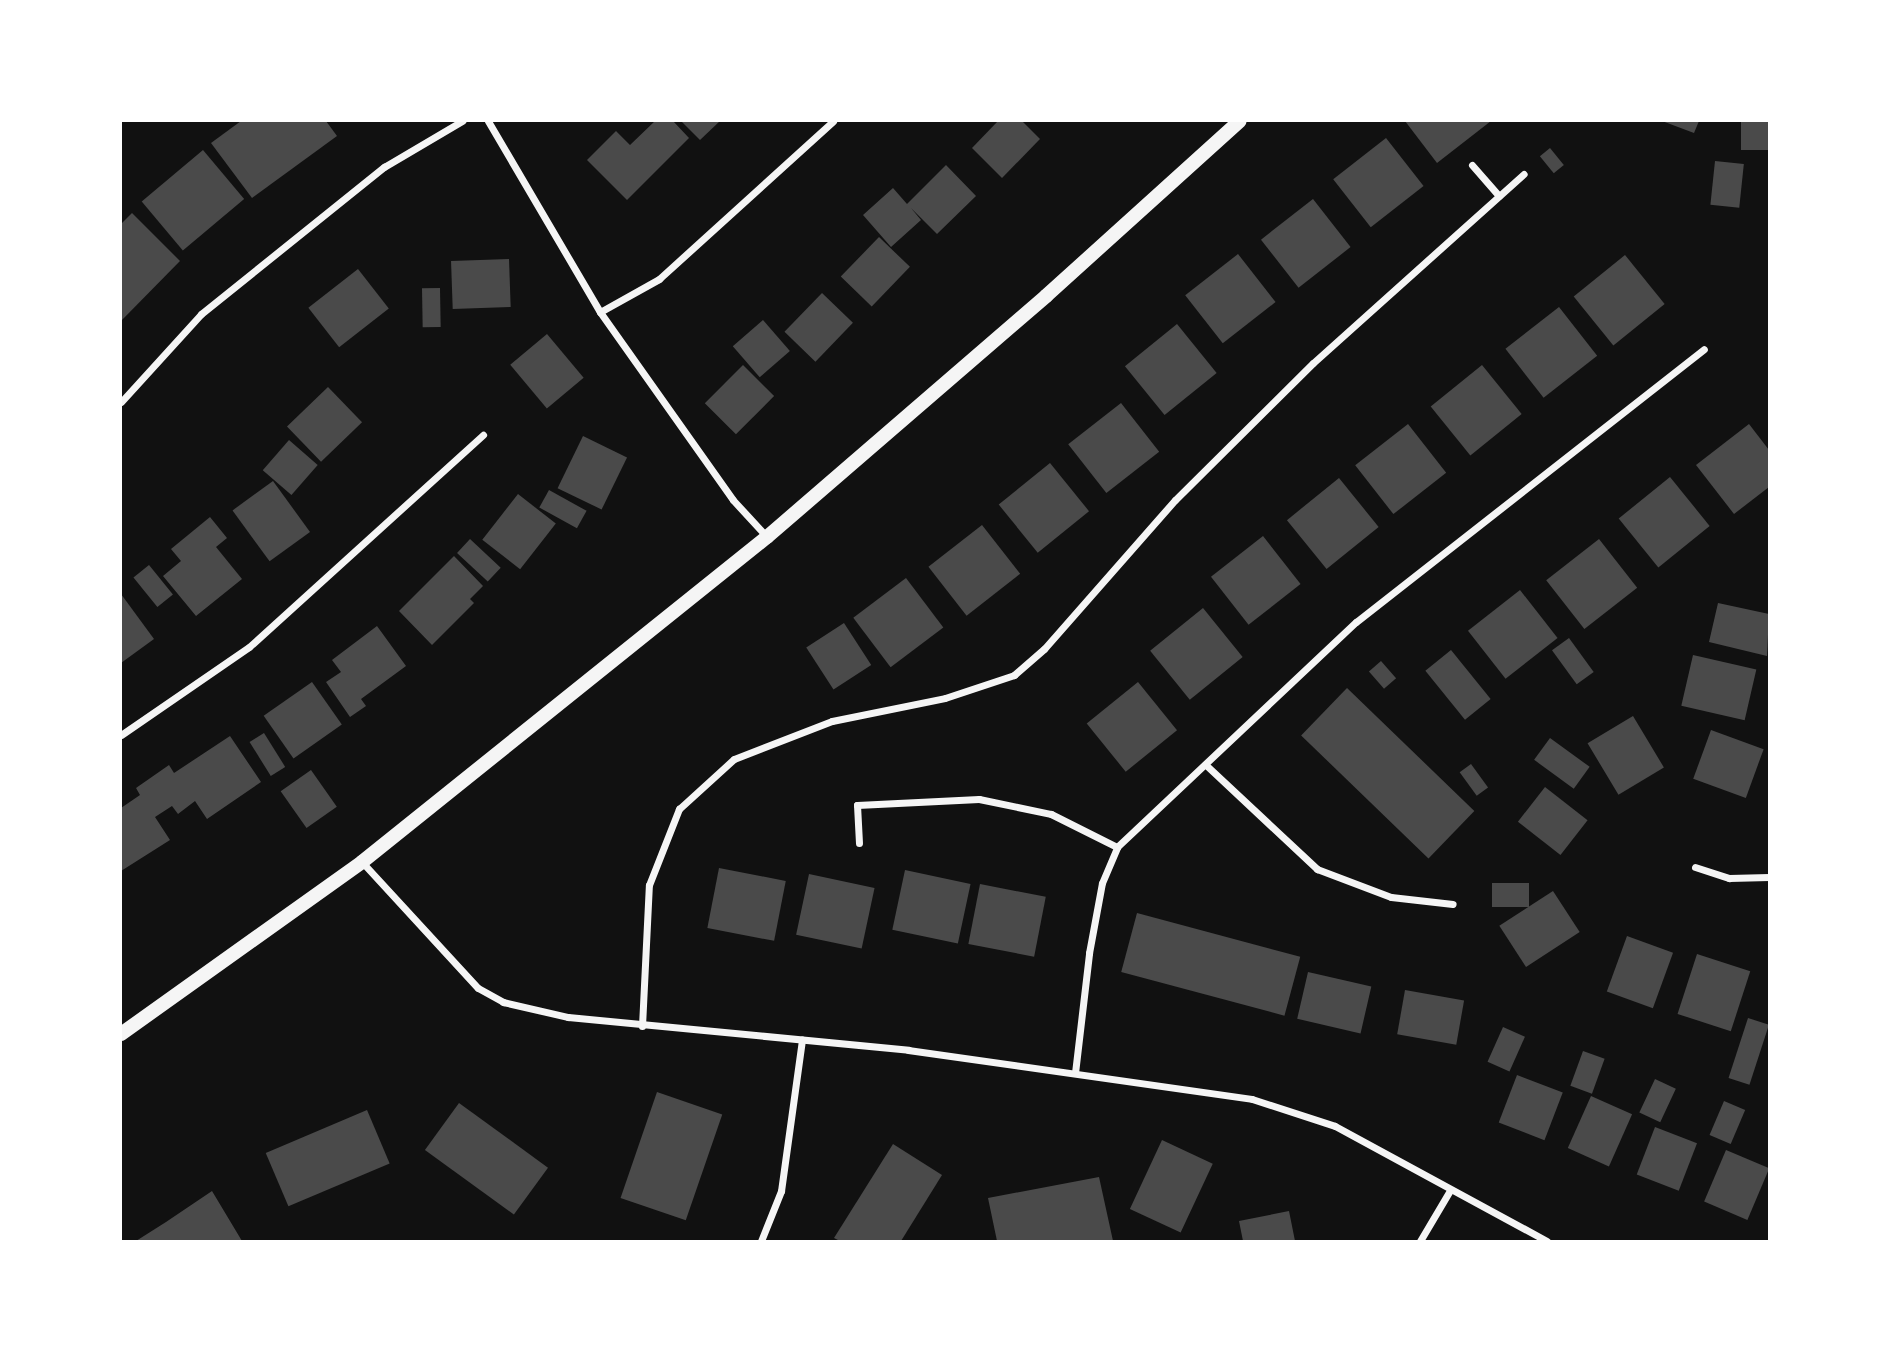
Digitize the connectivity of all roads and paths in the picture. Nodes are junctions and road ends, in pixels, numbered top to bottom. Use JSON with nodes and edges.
{"nodes":[{"id":1,"x":462,"y":121,"type":"edge"},
{"id":2,"x":488,"y":121,"type":"edge"},
{"id":3,"x":833,"y":121,"type":"edge"},
{"id":4,"x":1240,"y":121,"type":"edge"},
{"id":5,"x":1472,"y":165,"type":"dead end"},
{"id":6,"x":1524,"y":174,"type":"dead end"},
{"id":7,"x":1499,"y":197,"type":"junction"},
{"id":8,"x":600,"y":312,"type":"junction"},
{"id":9,"x":1704,"y":349,"type":"dead end"},
{"id":10,"x":121,"y":402,"type":"edge"},
{"id":11,"x":483,"y":435,"type":"dead end"},
{"id":12,"x":766,"y":537,"type":"junction"},
{"id":13,"x":121,"y":734,"type":"edge"},
{"id":14,"x":1207,"y":766,"type":"junction"},
{"id":15,"x":859,"y":843,"type":"dead end"},
{"id":16,"x":1117,"y":847,"type":"junction"},
{"id":17,"x":362,"y":862,"type":"junction"},
{"id":18,"x":1695,"y":867,"type":"dead end"},
{"id":19,"x":1769,"y":877,"type":"edge"},
{"id":20,"x":1453,"y":904,"type":"dead end"},
{"id":21,"x":642,"y":1026,"type":"junction"},
{"id":22,"x":121,"y":1034,"type":"edge"},
{"id":23,"x":802,"y":1040,"type":"junction"},
{"id":24,"x":1075,"y":1073,"type":"junction"},
{"id":25,"x":1449,"y":1192,"type":"junction"},
{"id":26,"x":761,"y":1241,"type":"edge"},
{"id":27,"x":1420,"y":1241,"type":"edge"},
{"id":28,"x":1547,"y":1241,"type":"edge"}],
"edges":[{"from":1,"to":10,"type":"street"},
{"from":2,"to":8,"type":"street"},
{"from":3,"to":8,"type":"street"},
{"from":4,"to":12,"type":"main road"},
{"from":5,"to":7,"type":"street"},
{"from":6,"to":7,"type":"street"},
{"from":7,"to":21,"type":"street"},
{"from":8,"to":12,"type":"street"},
{"from":9,"to":14,"type":"street"},
{"from":11,"to":13,"type":"street"},
{"from":12,"to":17,"type":"main road"},
{"from":14,"to":16,"type":"street"},
{"from":14,"to":20,"type":"street"},
{"from":15,"to":16,"type":"street"},
{"from":16,"to":24,"type":"street"},
{"from":17,"to":21,"type":"street"},
{"from":17,"to":22,"type":"main road"},
{"from":18,"to":19,"type":"street"},
{"from":21,"to":23,"type":"street"},
{"from":23,"to":24,"type":"street"},
{"from":23,"to":26,"type":"street"},
{"from":24,"to":25,"type":"street"},
{"from":25,"to":27,"type":"street"},
{"from":25,"to":28,"type":"street"}]}
